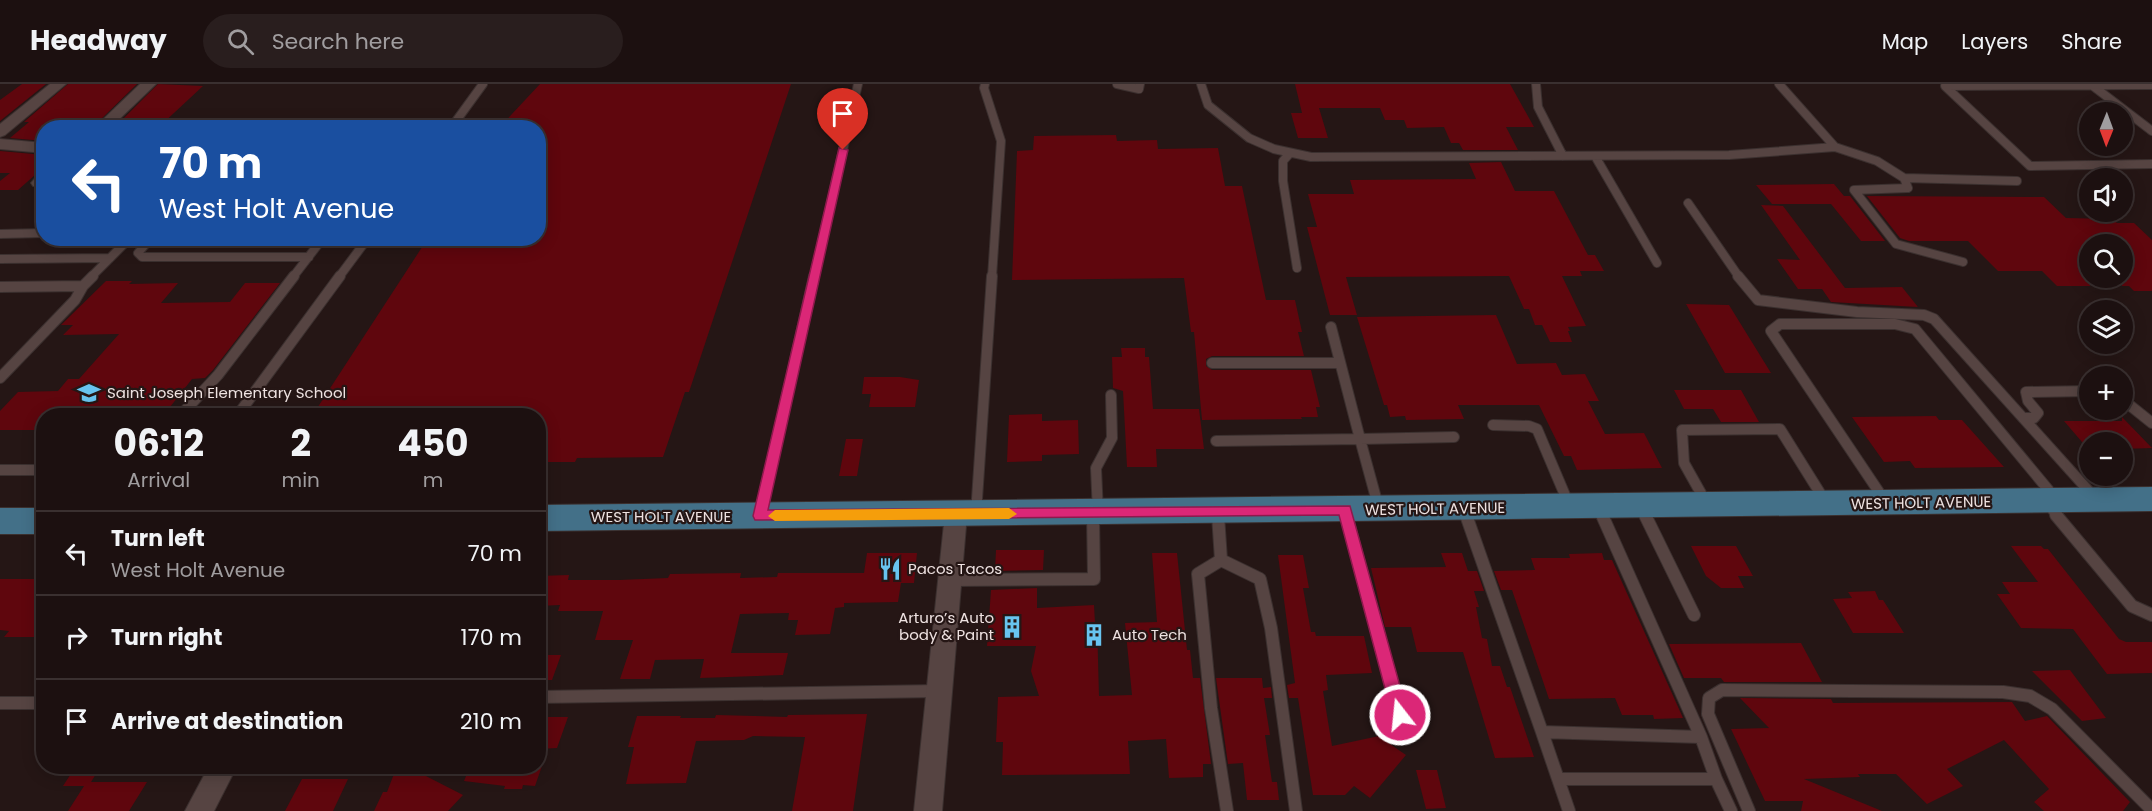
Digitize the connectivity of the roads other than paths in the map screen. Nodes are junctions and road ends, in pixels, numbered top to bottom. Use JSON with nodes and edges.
{"nodes":[{"id":1,"x":59,"y":84,"type":"edge"},
{"id":2,"x":149,"y":84,"type":"edge"},
{"id":3,"x":483,"y":84,"type":"edge"},
{"id":4,"x":858,"y":84,"type":"edge"},
{"id":5,"x":985,"y":84,"type":"edge"},
{"id":6,"x":1117,"y":84,"type":"edge"},
{"id":7,"x":1140,"y":84,"type":"edge"},
{"id":8,"x":1202,"y":84,"type":"edge"},
{"id":9,"x":1536,"y":84,"type":"edge"},
{"id":10,"x":1779,"y":84,"type":"edge"},
{"id":11,"x":1944,"y":85,"type":"edge"},
{"id":12,"x":2152,"y":85,"type":"edge"},
{"id":13,"x":2093,"y":86,"type":"junction"},
{"id":14,"x":110,"y":120,"type":"edge"},
{"id":15,"x":457,"y":120,"type":"edge"},
{"id":16,"x":2152,"y":131,"type":"edge"},
{"id":17,"x":0,"y":132,"type":"edge"},
{"id":18,"x":0,"y":144,"type":"edge"},
{"id":19,"x":36,"y":147,"type":"edge"},
{"id":20,"x":1834,"y":147,"type":"junction"},
{"id":21,"x":1290,"y":153,"type":"junction"},
{"id":22,"x":1563,"y":156,"type":"junction"},
{"id":23,"x":1595,"y":156,"type":"junction"},
{"id":24,"x":2152,"y":164,"type":"edge"},
{"id":25,"x":1904,"y":178,"type":"junction"},
{"id":26,"x":2017,"y":182,"type":"dead end"},
{"id":27,"x":1688,"y":203,"type":"dead end"},
{"id":28,"x":36,"y":233,"type":"edge"},
{"id":29,"x":0,"y":234,"type":"edge"},
{"id":30,"x":122,"y":246,"type":"edge"},
{"id":31,"x":144,"y":246,"type":"edge"},
{"id":32,"x":316,"y":246,"type":"edge"},
{"id":33,"x":362,"y":246,"type":"edge"},
{"id":34,"x":309,"y":256,"type":"junction"},
{"id":35,"x":110,"y":258,"type":"junction"},
{"id":36,"x":0,"y":259,"type":"edge"},
{"id":37,"x":1963,"y":262,"type":"dead end"},
{"id":38,"x":1657,"y":263,"type":"dead end"},
{"id":39,"x":1297,"y":268,"type":"dead end"},
{"id":40,"x":83,"y":286,"type":"junction"},
{"id":41,"x":0,"y":287,"type":"edge"},
{"id":42,"x":1331,"y":327,"type":"dead end"},
{"id":43,"x":1212,"y":363,"type":"dead end"},
{"id":44,"x":1340,"y":363,"type":"junction"},
{"id":45,"x":0,"y":378,"type":"edge"},
{"id":46,"x":2079,"y":391,"type":"edge"},
{"id":47,"x":1111,"y":395,"type":"dead end"},
{"id":48,"x":187,"y":408,"type":"edge"},
{"id":49,"x":243,"y":408,"type":"edge"},
{"id":50,"x":2133,"y":408,"type":"edge"},
{"id":51,"x":2023,"y":418,"type":"junction"},
{"id":52,"x":2152,"y":423,"type":"edge"},
{"id":53,"x":1493,"y":425,"type":"dead end"},
{"id":54,"x":1454,"y":437,"type":"dead end"},
{"id":55,"x":1360,"y":439,"type":"junction"},
{"id":56,"x":1216,"y":441,"type":"dead end"},
{"id":57,"x":0,"y":470,"type":"edge"},
{"id":58,"x":36,"y":470,"type":"edge"},
{"id":59,"x":2152,"y":499,"type":"edge"},
{"id":60,"x":2098,"y":501,"type":"junction"},
{"id":61,"x":2052,"y":502,"type":"junction"},
{"id":62,"x":1886,"y":503,"type":"junction"},
{"id":63,"x":1826,"y":504,"type":"junction"},
{"id":64,"x":1708,"y":506,"type":"junction"},
{"id":65,"x":1585,"y":507,"type":"junction"},
{"id":66,"x":1641,"y":507,"type":"junction"},
{"id":67,"x":1464,"y":508,"type":"junction"},
{"id":68,"x":1345,"y":510,"type":"junction"},
{"id":69,"x":1379,"y":510,"type":"junction"},
{"id":70,"x":1218,"y":511,"type":"junction"},
{"id":71,"x":1096,"y":513,"type":"junction"},
{"id":72,"x":966,"y":514,"type":"junction"},
{"id":73,"x":760,"y":516,"type":"junction"},
{"id":74,"x":546,"y":518,"type":"edge"},
{"id":75,"x":0,"y":521,"type":"edge"},
{"id":76,"x":36,"y":521,"type":"edge"},
{"id":77,"x":1221,"y":560,"type":"junction"},
{"id":78,"x":950,"y":580,"type":"junction"},
{"id":79,"x":1694,"y":615,"type":"dead end"},
{"id":80,"x":2152,"y":615,"type":"edge"},
{"id":81,"x":939,"y":691,"type":"junction"},
{"id":82,"x":546,"y":697,"type":"edge"},
{"id":83,"x":0,"y":703,"type":"edge"},
{"id":84,"x":36,"y":703,"type":"edge"},
{"id":85,"x":1400,"y":715,"type":"dead end"},
{"id":86,"x":1542,"y":732,"type":"junction"},
{"id":87,"x":1701,"y":736,"type":"junction"},
{"id":88,"x":219,"y":774,"type":"edge"},
{"id":89,"x":1558,"y":779,"type":"junction"},
{"id":90,"x":1716,"y":779,"type":"junction"},
{"id":91,"x":2152,"y":810,"type":"edge"},
{"id":92,"x":198,"y":811,"type":"edge"},
{"id":93,"x":928,"y":811,"type":"edge"},
{"id":94,"x":1227,"y":811,"type":"edge"},
{"id":95,"x":1296,"y":811,"type":"edge"},
{"id":96,"x":1569,"y":811,"type":"edge"},
{"id":97,"x":1731,"y":811,"type":"edge"},
{"id":98,"x":1749,"y":811,"type":"edge"}],
"edges":[{"from":1,"to":17,"type":"street"},
{"from":2,"to":14,"type":"street"},
{"from":3,"to":15,"type":"lane"},
{"from":4,"to":73,"type":"lane"},
{"from":5,"to":72,"type":"lane"},
{"from":6,"to":7,"type":"lane"},
{"from":8,"to":21,"type":"lane"},
{"from":9,"to":22,"type":"lane"},
{"from":10,"to":20,"type":"lane"},
{"from":11,"to":13,"type":"lane"},
{"from":11,"to":24,"type":"lane"},
{"from":12,"to":13,"type":"lane"},
{"from":13,"to":16,"type":"lane"},
{"from":18,"to":19,"type":"street"},
{"from":20,"to":23,"type":"lane"},
{"from":20,"to":25,"type":"lane"},
{"from":21,"to":22,"type":"lane"},
{"from":21,"to":39,"type":"lane"},
{"from":22,"to":23,"type":"lane"},
{"from":23,"to":38,"type":"lane"},
{"from":25,"to":26,"type":"lane"},
{"from":25,"to":37,"type":"lane"},
{"from":27,"to":51,"type":"lane"},
{"from":28,"to":29,"type":"lane"},
{"from":30,"to":35,"type":"lane"},
{"from":31,"to":34,"type":"lane"},
{"from":32,"to":34,"type":"lane"},
{"from":33,"to":49,"type":"lane"},
{"from":34,"to":48,"type":"lane"},
{"from":35,"to":36,"type":"lane"},
{"from":35,"to":40,"type":"lane"},
{"from":40,"to":41,"type":"lane"},
{"from":40,"to":45,"type":"lane"},
{"from":42,"to":44,"type":"lane"},
{"from":43,"to":44,"type":"lane"},
{"from":44,"to":55,"type":"lane"},
{"from":46,"to":51,"type":"lane"},
{"from":47,"to":71,"type":"lane"},
{"from":50,"to":52,"type":"lane"},
{"from":51,"to":60,"type":"lane"},
{"from":53,"to":65,"type":"lane"},
{"from":54,"to":55,"type":"lane"},
{"from":55,"to":56,"type":"lane"},
{"from":55,"to":69,"type":"lane"},
{"from":57,"to":58,"type":"lane"},
{"from":59,"to":60,"type":"main road","name":"WEST HOLT AVENUE"},
{"from":60,"to":61,"type":"main road","name":"WEST HOLT AVENUE"},
{"from":61,"to":62,"type":"main road","name":"WEST HOLT AVENUE"},
{"from":61,"to":62,"type":"lane"},
{"from":61,"to":80,"type":"lane"},
{"from":62,"to":63,"type":"main road","name":"WEST HOLT AVENUE"},
{"from":63,"to":64,"type":"main road","name":"WEST HOLT AVENUE"},
{"from":63,"to":64,"type":"lane"},
{"from":64,"to":66,"type":"main road","name":"WEST HOLT AVENUE"},
{"from":65,"to":66,"type":"main road","name":"WEST HOLT AVENUE"},
{"from":65,"to":67,"type":"main road","name":"WEST HOLT AVENUE"},
{"from":65,"to":87,"type":"lane"},
{"from":66,"to":79,"type":"lane"},
{"from":67,"to":69,"type":"main road","name":"WEST HOLT AVENUE"},
{"from":67,"to":86,"type":"lane"},
{"from":68,"to":69,"type":"main road","name":"WEST HOLT AVENUE"},
{"from":68,"to":70,"type":"main road","name":"WEST HOLT AVENUE"},
{"from":68,"to":85,"type":"lane"},
{"from":70,"to":71,"type":"main road","name":"WEST HOLT AVENUE"},
{"from":70,"to":77,"type":"lane"},
{"from":71,"to":72,"type":"main road","name":"WEST HOLT AVENUE"},
{"from":71,"to":78,"type":"lane"},
{"from":72,"to":73,"type":"main road","name":"WEST HOLT AVENUE"},
{"from":72,"to":78,"type":"street"},
{"from":73,"to":74,"type":"main road","name":"WEST HOLT AVENUE"},
{"from":75,"to":76,"type":"main road"},
{"from":77,"to":94,"type":"lane"},
{"from":77,"to":95,"type":"lane"},
{"from":78,"to":81,"type":"street"},
{"from":81,"to":82,"type":"lane"},
{"from":81,"to":93,"type":"street"},
{"from":83,"to":84,"type":"lane"},
{"from":86,"to":87,"type":"lane"},
{"from":86,"to":89,"type":"lane"},
{"from":87,"to":90,"type":"lane"},
{"from":88,"to":92,"type":"street"},
{"from":89,"to":90,"type":"lane"},
{"from":89,"to":96,"type":"lane"},
{"from":90,"to":97,"type":"lane"},
{"from":91,"to":98,"type":"lane"}]}
